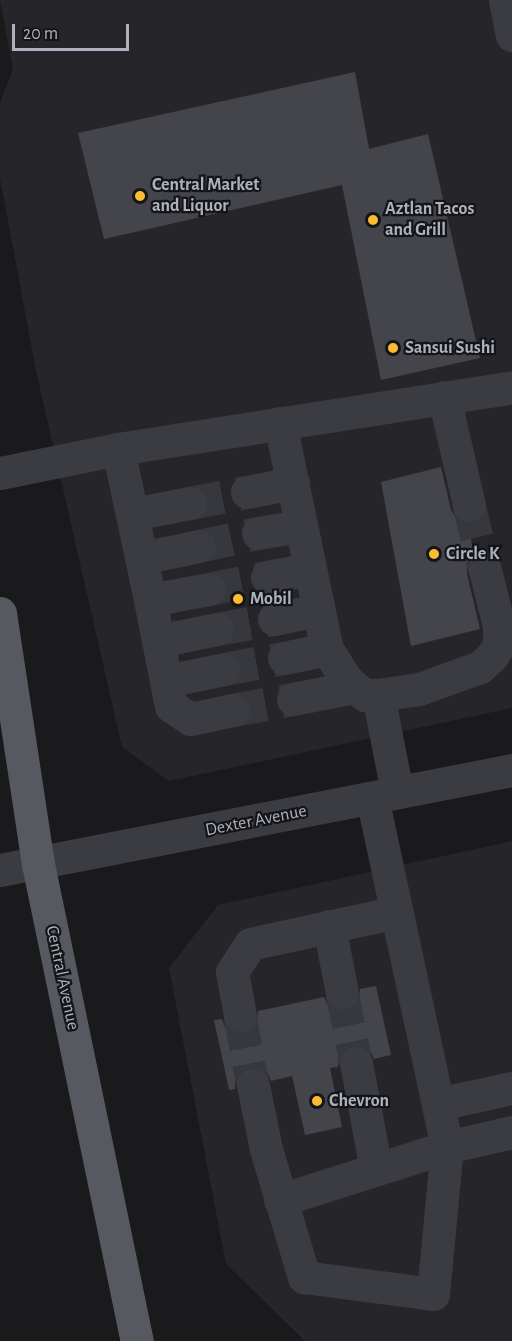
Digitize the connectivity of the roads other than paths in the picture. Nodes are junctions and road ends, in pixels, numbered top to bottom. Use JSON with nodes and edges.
{"nodes":[{"id":1,"x":504,"y":0,"type":"edge"},
{"id":2,"x":512,"y":35,"type":"edge"},
{"id":3,"x":512,"y":387,"type":"edge"},
{"id":4,"x":444,"y":397,"type":"junction"},
{"id":5,"x":280,"y":423,"type":"junction"},
{"id":6,"x":118,"y":449,"type":"junction"},
{"id":7,"x":0,"y":473,"type":"edge"},
{"id":8,"x":293,"y":483,"type":"junction"},
{"id":9,"x":247,"y":492,"type":"tunnel mouth"},
{"id":10,"x":190,"y":503,"type":"tunnel mouth"},
{"id":11,"x":469,"y":505,"type":"tunnel mouth"},
{"id":12,"x":132,"y":514,"type":"junction"},
{"id":13,"x":300,"y":526,"type":"junction"},
{"id":14,"x":258,"y":533,"type":"tunnel mouth"},
{"id":15,"x":199,"y":546,"type":"tunnel mouth"},
{"id":16,"x":141,"y":558,"type":"junction"},
{"id":17,"x":309,"y":569,"type":"junction"},
{"id":18,"x":485,"y":570,"type":"tunnel mouth"},
{"id":19,"x":267,"y":577,"type":"tunnel mouth"},
{"id":20,"x":208,"y":589,"type":"tunnel mouth"},
{"id":21,"x":150,"y":600,"type":"junction"},
{"id":22,"x":318,"y":610,"type":"junction"},
{"id":23,"x":0,"y":613,"type":"edge"},
{"id":24,"x":274,"y":619,"type":"tunnel mouth"},
{"id":25,"x":217,"y":629,"type":"tunnel mouth"},
{"id":26,"x":158,"y":640,"type":"junction"},
{"id":27,"x":327,"y":649,"type":"junction"},
{"id":28,"x":284,"y":658,"type":"tunnel mouth"},
{"id":29,"x":224,"y":669,"type":"tunnel mouth"},
{"id":30,"x":166,"y":681,"type":"junction"},
{"id":31,"x":366,"y":691,"type":"junction"},
{"id":32,"x":293,"y":699,"type":"tunnel mouth"},
{"id":33,"x":233,"y":710,"type":"tunnel mouth"},
{"id":34,"x":512,"y":770,"type":"edge"},
{"id":35,"x":385,"y":795,"type":"junction"},
{"id":36,"x":38,"y":864,"type":"junction"},
{"id":37,"x":0,"y":870,"type":"edge"},
{"id":38,"x":397,"y":912,"type":"junction"},
{"id":39,"x":329,"y":926,"type":"junction"},
{"id":40,"x":342,"y":993,"type":"tunnel mouth"},
{"id":41,"x":240,"y":1015,"type":"tunnel mouth"},
{"id":42,"x":356,"y":1063,"type":"tunnel mouth"},
{"id":43,"x":254,"y":1085,"type":"tunnel mouth"},
{"id":44,"x":512,"y":1088,"type":"edge"},
{"id":45,"x":438,"y":1104,"type":"junction"},
{"id":46,"x":512,"y":1132,"type":"edge"},
{"id":47,"x":447,"y":1147,"type":"junction"},
{"id":48,"x":376,"y":1169,"type":"junction"},
{"id":49,"x":280,"y":1200,"type":"junction"},
{"id":50,"x":136,"y":1341,"type":"edge"}],
"edges":[{"from":1,"to":2,"type":"street"},
{"from":3,"to":4,"type":"street"},
{"from":4,"to":5,"type":"street"},
{"from":4,"to":11,"type":"street"},
{"from":5,"to":6,"type":"street"},
{"from":5,"to":8,"type":"street"},
{"from":6,"to":7,"type":"street"},
{"from":6,"to":12,"type":"street"},
{"from":8,"to":9,"type":"street"},
{"from":8,"to":13,"type":"street"},
{"from":10,"to":12,"type":"street"},
{"from":12,"to":16,"type":"street"},
{"from":13,"to":14,"type":"street"},
{"from":13,"to":17,"type":"street"},
{"from":15,"to":16,"type":"street"},
{"from":16,"to":21,"type":"street"},
{"from":17,"to":19,"type":"street"},
{"from":17,"to":22,"type":"street"},
{"from":18,"to":31,"type":"street"},
{"from":20,"to":21,"type":"street"},
{"from":21,"to":26,"type":"street"},
{"from":22,"to":24,"type":"street"},
{"from":22,"to":27,"type":"street"},
{"from":23,"to":36,"type":"main road","name":"Central Avenue"},
{"from":25,"to":26,"type":"street"},
{"from":26,"to":30,"type":"street"},
{"from":27,"to":28,"type":"street"},
{"from":27,"to":31,"type":"street"},
{"from":29,"to":30,"type":"street"},
{"from":30,"to":33,"type":"street"},
{"from":31,"to":32,"type":"street"},
{"from":31,"to":35,"type":"street"},
{"from":34,"to":35,"type":"street","name":"Dexter Avenue"},
{"from":35,"to":36,"type":"street","name":"Dexter Avenue"},
{"from":35,"to":38,"type":"street"},
{"from":36,"to":37,"type":"street","name":"Dexter Avenue"},
{"from":36,"to":50,"type":"main road","name":"Central Avenue"},
{"from":38,"to":39,"type":"street"},
{"from":38,"to":45,"type":"street"},
{"from":39,"to":40,"type":"street"},
{"from":39,"to":41,"type":"street"},
{"from":42,"to":48,"type":"street"},
{"from":43,"to":49,"type":"street"},
{"from":44,"to":45,"type":"street"},
{"from":45,"to":47,"type":"street"},
{"from":46,"to":47,"type":"street"},
{"from":47,"to":48,"type":"street"},
{"from":47,"to":49,"type":"street"},
{"from":48,"to":49,"type":"street"}]}
